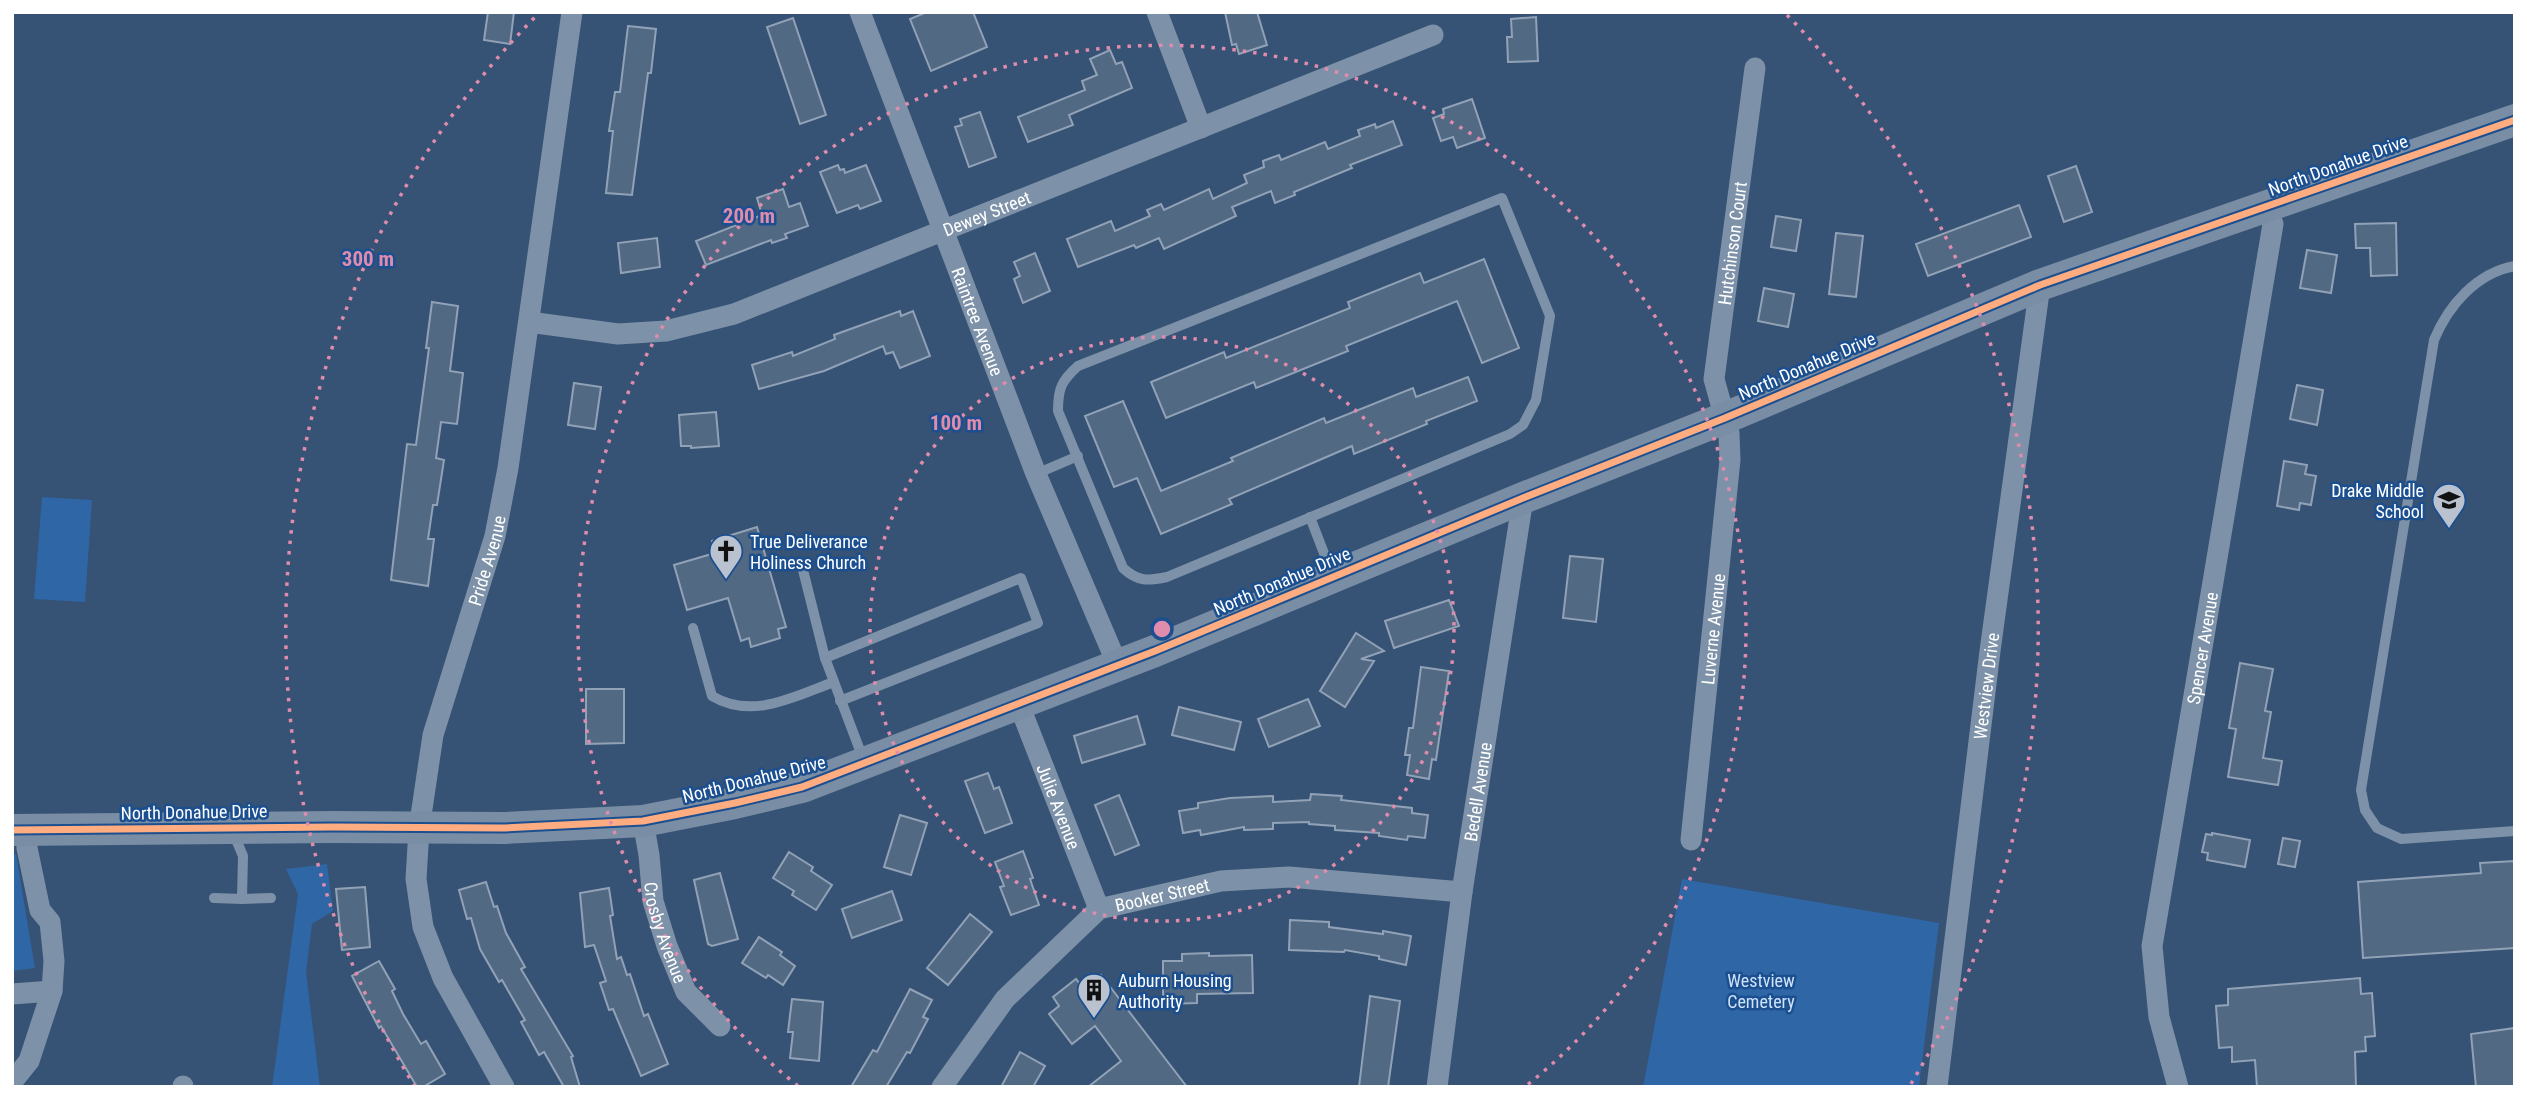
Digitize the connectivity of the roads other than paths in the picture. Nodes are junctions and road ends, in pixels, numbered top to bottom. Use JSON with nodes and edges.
{"nodes":[{"id":1,"x":572,"y":12,"type":"edge"},
{"id":2,"x":860,"y":12,"type":"edge"},
{"id":3,"x":1157,"y":12,"type":"edge"},
{"id":4,"x":1433,"y":35,"type":"dead end"},
{"id":5,"x":1755,"y":68,"type":"dead end"},
{"id":6,"x":2515,"y":120,"type":"edge"},
{"id":7,"x":1201,"y":128,"type":"junction"},
{"id":8,"x":2266,"y":208,"type":"junction"},
{"id":9,"x":943,"y":231,"type":"junction"},
{"id":10,"x":2515,"y":266,"type":"edge"},
{"id":11,"x":2040,"y":285,"type":"junction"},
{"id":12,"x":529,"y":323,"type":"junction"},
{"id":13,"x":1725,"y":418,"type":"junction"},
{"id":14,"x":1078,"y":456,"type":"junction"},
{"id":15,"x":1036,"y":474,"type":"junction"},
{"id":16,"x":1522,"y":498,"type":"junction"},
{"id":17,"x":1310,"y":517,"type":"junction"},
{"id":18,"x":802,"y":566,"type":"dead end"},
{"id":19,"x":1333,"y":576,"type":"junction"},
{"id":20,"x":693,"y":628,"type":"dead end"},
{"id":21,"x":825,"y":658,"type":"junction"},
{"id":22,"x":1118,"y":666,"type":"junction"},
{"id":23,"x":834,"y":682,"type":"junction"},
{"id":24,"x":841,"y":701,"type":"junction"},
{"id":25,"x":1018,"y":702,"type":"junction"},
{"id":26,"x":865,"y":763,"type":"junction"},
{"id":27,"x":643,"y":821,"type":"junction"},
{"id":28,"x":231,"y":828,"type":"junction"},
{"id":29,"x":419,"y":829,"type":"junction"},
{"id":30,"x":20,"y":830,"type":"edge"},
{"id":31,"x":2515,"y":831,"type":"edge"},
{"id":32,"x":1691,"y":840,"type":"dead end"},
{"id":33,"x":1462,"y":892,"type":"junction"},
{"id":34,"x":214,"y":898,"type":"dead end"},
{"id":35,"x":271,"y":898,"type":"dead end"},
{"id":36,"x":242,"y":899,"type":"junction"},
{"id":37,"x":1099,"y":909,"type":"junction"},
{"id":38,"x":52,"y":992,"type":"junction"},
{"id":39,"x":12,"y":994,"type":"edge"},
{"id":40,"x":720,"y":1026,"type":"dead end"},
{"id":41,"x":12,"y":1082,"type":"edge"},
{"id":42,"x":504,"y":1087,"type":"edge"},
{"id":43,"x":942,"y":1087,"type":"edge"},
{"id":44,"x":1437,"y":1087,"type":"edge"},
{"id":45,"x":1937,"y":1087,"type":"edge"},
{"id":46,"x":2178,"y":1087,"type":"edge"}],
"edges":[{"from":1,"to":12,"type":"street","name":"Pride Avenue"},
{"from":2,"to":9,"type":"street","name":"Raintree Avenue"},
{"from":3,"to":7,"type":"street"},
{"from":4,"to":7,"type":"street","name":"Dewey Street"},
{"from":5,"to":13,"type":"street","name":"Hutchinson Court"},
{"from":6,"to":8,"type":"street","name":"North Donahue Drive"},
{"from":7,"to":9,"type":"street","name":"Dewey Street"},
{"from":8,"to":11,"type":"street","name":"North Donahue Drive"},
{"from":8,"to":46,"type":"street","name":"Spencer Avenue"},
{"from":9,"to":12,"type":"street","name":"Dewey Street"},
{"from":9,"to":15,"type":"street","name":"Raintree Avenue"},
{"from":10,"to":31,"type":"lane"},
{"from":11,"to":13,"type":"street","name":"North Donahue Drive"},
{"from":11,"to":45,"type":"street","name":"Westview Drive"},
{"from":12,"to":29,"type":"street","name":"Pride Avenue"},
{"from":13,"to":16,"type":"street","name":"North Donahue Drive"},
{"from":13,"to":32,"type":"street","name":"Luverne Avenue"},
{"from":14,"to":15,"type":"lane"},
{"from":14,"to":17,"type":"lane"},
{"from":14,"to":17,"type":"lane"},
{"from":15,"to":22,"type":"street","name":"Raintree Avenue"},
{"from":16,"to":19,"type":"street","name":"North Donahue Drive"},
{"from":16,"to":33,"type":"street","name":"Bedell Avenue"},
{"from":17,"to":19,"type":"lane"},
{"from":18,"to":21,"type":"lane"},
{"from":19,"to":22,"type":"street","name":"North Donahue Drive"},
{"from":20,"to":23,"type":"lane"},
{"from":21,"to":23,"type":"lane"},
{"from":21,"to":24,"type":"lane"},
{"from":22,"to":25,"type":"street","name":"North Donahue Drive"},
{"from":23,"to":24,"type":"lane"},
{"from":24,"to":26,"type":"lane"},
{"from":25,"to":26,"type":"street","name":"North Donahue Drive"},
{"from":25,"to":37,"type":"street","name":"Julie Avenue"},
{"from":26,"to":27,"type":"street","name":"North Donahue Drive"},
{"from":27,"to":29,"type":"street","name":"North Donahue Drive"},
{"from":27,"to":40,"type":"street","name":"Crosby Avenue"},
{"from":28,"to":29,"type":"street","name":"North Donahue Drive"},
{"from":28,"to":30,"type":"street","name":"North Donahue Drive"},
{"from":28,"to":36,"type":"lane"},
{"from":29,"to":42,"type":"street","name":"Pride Avenue"},
{"from":30,"to":38,"type":"street"},
{"from":33,"to":37,"type":"street","name":"Booker Street"},
{"from":33,"to":44,"type":"street","name":"Bedell Avenue"},
{"from":34,"to":36,"type":"lane"},
{"from":35,"to":36,"type":"lane"},
{"from":37,"to":43,"type":"street","name":"Booker Street"},
{"from":38,"to":39,"type":"street"},
{"from":38,"to":41,"type":"street"}]}
